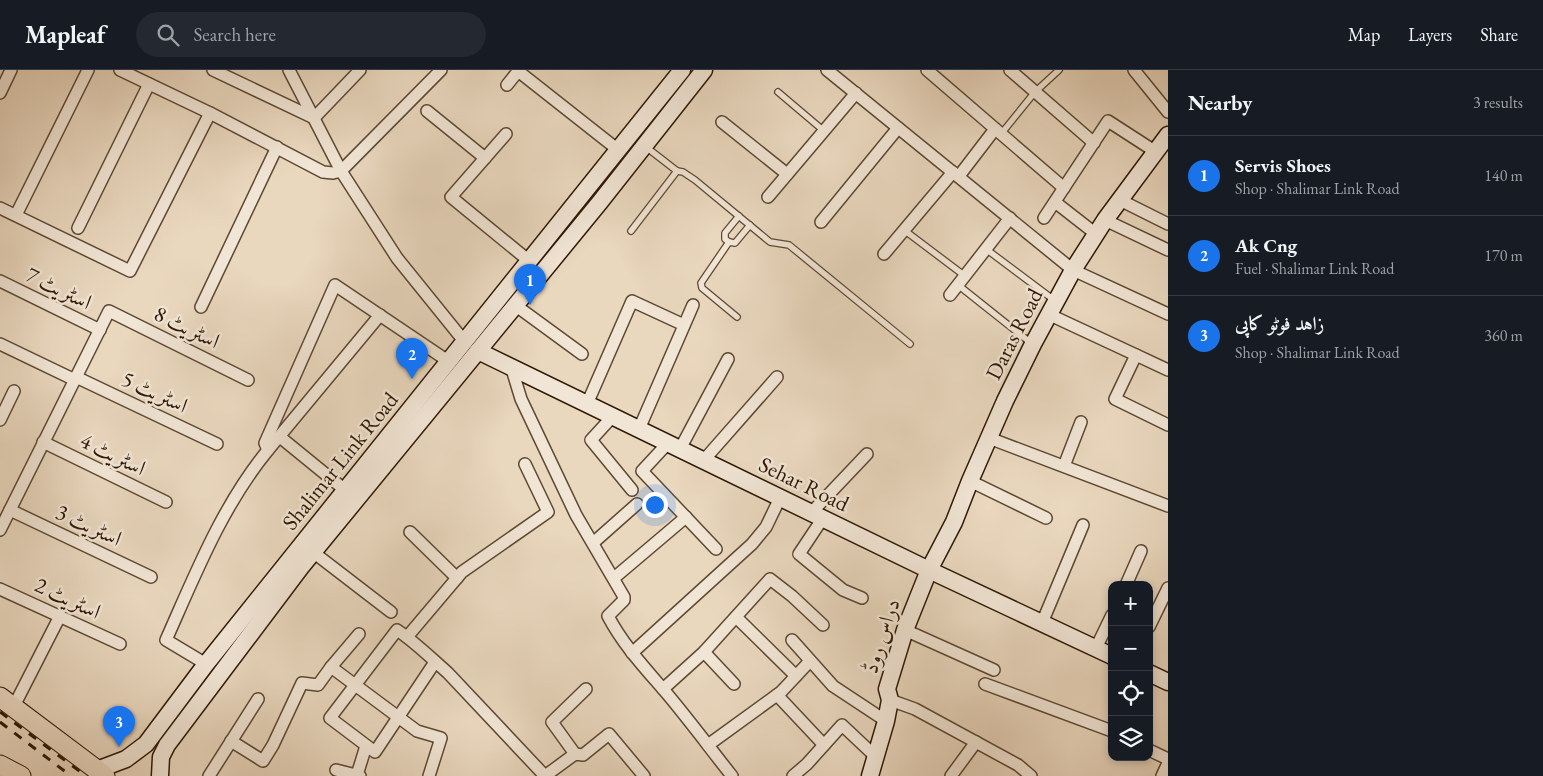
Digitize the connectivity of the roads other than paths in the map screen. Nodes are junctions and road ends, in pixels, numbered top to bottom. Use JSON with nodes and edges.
{"nodes":[{"id":1,"x":11,"y":70,"type":"edge"},
{"id":2,"x":88,"y":70,"type":"edge"},
{"id":3,"x":120,"y":70,"type":"edge"},
{"id":4,"x":213,"y":70,"type":"edge"},
{"id":5,"x":289,"y":70,"type":"edge"},
{"id":6,"x":360,"y":70,"type":"edge"},
{"id":7,"x":441,"y":70,"type":"edge"},
{"id":8,"x":519,"y":70,"type":"edge"},
{"id":9,"x":682,"y":70,"type":"edge"},
{"id":10,"x":704,"y":70,"type":"edge"},
{"id":11,"x":827,"y":70,"type":"edge"},
{"id":12,"x":927,"y":70,"type":"edge"},
{"id":13,"x":1010,"y":70,"type":"edge"},
{"id":14,"x":1059,"y":70,"type":"edge"},
{"id":15,"x":1134,"y":70,"type":"edge"},
{"id":16,"x":149,"y":84,"type":"junction"},
{"id":17,"x":507,"y":85,"type":"dead end"},
{"id":18,"x":778,"y":92,"type":"dead end"},
{"id":19,"x":1035,"y":92,"type":"junction"},
{"id":20,"x":0,"y":93,"type":"edge"},
{"id":21,"x":856,"y":93,"type":"junction"},
{"id":22,"x":427,"y":111,"type":"dead end"},
{"id":23,"x":1168,"y":112,"type":"edge"},
{"id":24,"x":210,"y":113,"type":"junction"},
{"id":25,"x":314,"y":118,"type":"junction"},
{"id":26,"x":722,"y":122,"type":"dead end"},
{"id":27,"x":898,"y":128,"type":"junction"},
{"id":28,"x":824,"y":131,"type":"junction"},
{"id":29,"x":998,"y":131,"type":"junction"},
{"id":30,"x":506,"y":134,"type":"dead end"},
{"id":31,"x":1168,"y":135,"type":"edge"},
{"id":32,"x":1094,"y":143,"type":"junction"},
{"id":33,"x":645,"y":146,"type":"junction"},
{"id":34,"x":277,"y":147,"type":"junction"},
{"id":35,"x":617,"y":149,"type":"junction"},
{"id":36,"x":1156,"y":152,"type":"junction"},
{"id":37,"x":485,"y":158,"type":"junction"},
{"id":38,"x":341,"y":171,"type":"junction"},
{"id":39,"x":677,"y":171,"type":"junction"},
{"id":40,"x":787,"y":174,"type":"junction"},
{"id":41,"x":956,"y":174,"type":"junction"},
{"id":42,"x":1064,"y":188,"type":"junction"},
{"id":43,"x":585,"y":190,"type":"junction"},
{"id":44,"x":768,"y":197,"type":"dead end"},
{"id":45,"x":1120,"y":200,"type":"junction"},
{"id":46,"x":600,"y":202,"type":"junction"},
{"id":47,"x":1054,"y":202,"type":"junction"},
{"id":48,"x":0,"y":208,"type":"edge"},
{"id":49,"x":16,"y":215,"type":"junction"},
{"id":50,"x":739,"y":216,"type":"junction"},
{"id":51,"x":1010,"y":218,"type":"junction"},
{"id":52,"x":1044,"y":218,"type":"dead end"},
{"id":53,"x":821,"y":222,"type":"dead end"},
{"id":54,"x":1168,"y":224,"type":"edge"},
{"id":55,"x":750,"y":225,"type":"junction"},
{"id":56,"x":1101,"y":226,"type":"junction"},
{"id":57,"x":78,"y":228,"type":"dead end"},
{"id":58,"x":904,"y":230,"type":"junction"},
{"id":59,"x":631,"y":231,"type":"dead end"},
{"id":60,"x":730,"y":242,"type":"junction"},
{"id":61,"x":986,"y":249,"type":"junction"},
{"id":62,"x":1168,"y":250,"type":"edge"},
{"id":63,"x":884,"y":254,"type":"dead end"},
{"id":64,"x":528,"y":260,"type":"junction"},
{"id":65,"x":1073,"y":270,"type":"junction"},
{"id":66,"x":0,"y":281,"type":"edge"},
{"id":67,"x":961,"y":281,"type":"junction"},
{"id":68,"x":950,"y":295,"type":"dead end"},
{"id":69,"x":692,"y":304,"type":"dead end"},
{"id":70,"x":515,"y":305,"type":"junction"},
{"id":71,"x":201,"y":307,"type":"dead end"},
{"id":72,"x":1052,"y":308,"type":"junction"},
{"id":73,"x":1168,"y":314,"type":"edge"},
{"id":74,"x":380,"y":315,"type":"junction"},
{"id":75,"x":737,"y":317,"type":"dead end"},
{"id":76,"x":684,"y":325,"type":"junction"},
{"id":77,"x":100,"y":330,"type":"junction"},
{"id":78,"x":464,"y":341,"type":"junction"},
{"id":79,"x":0,"y":344,"type":"edge"},
{"id":80,"x":910,"y":344,"type":"dead end"},
{"id":81,"x":1032,"y":344,"type":"junction"},
{"id":82,"x":478,"y":350,"type":"junction"},
{"id":83,"x":582,"y":354,"type":"dead end"},
{"id":84,"x":1136,"y":354,"type":"junction"},
{"id":85,"x":728,"y":359,"type":"dead end"},
{"id":86,"x":448,"y":362,"type":"junction"},
{"id":87,"x":511,"y":366,"type":"junction"},
{"id":88,"x":1168,"y":370,"type":"edge"},
{"id":89,"x":777,"y":377,"type":"dead end"},
{"id":90,"x":76,"y":378,"type":"junction"},
{"id":91,"x":248,"y":380,"type":"dead end"},
{"id":92,"x":14,"y":391,"type":"dead end"},
{"id":93,"x":587,"y":404,"type":"junction"},
{"id":94,"x":613,"y":416,"type":"junction"},
{"id":95,"x":0,"y":420,"type":"edge"},
{"id":96,"x":1081,"y":422,"type":"dead end"},
{"id":97,"x":1168,"y":425,"type":"edge"},
{"id":98,"x":639,"y":429,"type":"junction"},
{"id":99,"x":280,"y":437,"type":"junction"},
{"id":100,"x":989,"y":438,"type":"junction"},
{"id":101,"x":43,"y":442,"type":"junction"},
{"id":102,"x":217,"y":444,"type":"dead end"},
{"id":103,"x":674,"y":446,"type":"junction"},
{"id":104,"x":268,"y":450,"type":"junction"},
{"id":105,"x":866,"y":454,"type":"dead end"},
{"id":106,"x":704,"y":460,"type":"junction"},
{"id":107,"x":525,"y":464,"type":"dead end"},
{"id":108,"x":1064,"y":466,"type":"junction"},
{"id":109,"x":970,"y":481,"type":"junction"},
{"id":110,"x":345,"y":490,"type":"junction"},
{"id":111,"x":632,"y":490,"type":"dead end"},
{"id":112,"x":780,"y":498,"type":"junction"},
{"id":113,"x":166,"y":502,"type":"dead end"},
{"id":114,"x":637,"y":504,"type":"dead end"},
{"id":115,"x":1168,"y":506,"type":"edge"},
{"id":116,"x":10,"y":510,"type":"junction"},
{"id":117,"x":817,"y":516,"type":"junction"},
{"id":118,"x":686,"y":517,"type":"junction"},
{"id":119,"x":333,"y":518,"type":"junction"},
{"id":120,"x":1046,"y":518,"type":"dead end"},
{"id":121,"x":1083,"y":525,"type":"dead end"},
{"id":122,"x":0,"y":530,"type":"edge"},
{"id":123,"x":410,"y":532,"type":"dead end"},
{"id":124,"x":593,"y":543,"type":"junction"},
{"id":125,"x":716,"y":548,"type":"dead end"},
{"id":126,"x":1141,"y":551,"type":"dead end"},
{"id":127,"x":313,"y":552,"type":"junction"},
{"id":128,"x":929,"y":570,"type":"junction"},
{"id":129,"x":151,"y":577,"type":"dead end"},
{"id":130,"x":457,"y":578,"type":"junction"},
{"id":131,"x":614,"y":578,"type":"junction"},
{"id":132,"x":1128,"y":581,"type":"edge"},
{"id":133,"x":0,"y":588,"type":"edge"},
{"id":134,"x":1168,"y":588,"type":"edge"},
{"id":135,"x":862,"y":598,"type":"dead end"},
{"id":136,"x":391,"y":612,"type":"dead end"},
{"id":137,"x":60,"y":616,"type":"junction"},
{"id":138,"x":736,"y":617,"type":"junction"},
{"id":139,"x":1042,"y":623,"type":"junction"},
{"id":140,"x":1108,"y":623,"type":"edge"},
{"id":141,"x":823,"y":625,"type":"dead end"},
{"id":142,"x":1149,"y":626,"type":"edge"},
{"id":143,"x":905,"y":630,"type":"junction"},
{"id":144,"x":359,"y":634,"type":"dead end"},
{"id":145,"x":407,"y":637,"type":"junction"},
{"id":146,"x":792,"y":640,"type":"dead end"},
{"id":147,"x":120,"y":644,"type":"dead end"},
{"id":148,"x":1096,"y":648,"type":"junction"},
{"id":149,"x":704,"y":652,"type":"junction"},
{"id":150,"x":632,"y":654,"type":"junction"},
{"id":151,"x":1108,"y":654,"type":"edge"},
{"id":152,"x":810,"y":661,"type":"junction"},
{"id":153,"x":436,"y":662,"type":"junction"},
{"id":154,"x":206,"y":664,"type":"junction"},
{"id":155,"x":331,"y":667,"type":"junction"},
{"id":156,"x":994,"y":670,"type":"dead end"},
{"id":157,"x":1153,"y":675,"type":"edge"},
{"id":158,"x":796,"y":676,"type":"junction"},
{"id":159,"x":1168,"y":681,"type":"edge"},
{"id":160,"x":355,"y":684,"type":"junction"},
{"id":161,"x":734,"y":684,"type":"dead end"},
{"id":162,"x":985,"y":684,"type":"dead end"},
{"id":163,"x":586,"y":689,"type":"dead end"},
{"id":164,"x":663,"y":689,"type":"junction"},
{"id":165,"x":777,"y":695,"type":"junction"},
{"id":166,"x":258,"y":699,"type":"dead end"},
{"id":167,"x":890,"y":700,"type":"junction"},
{"id":168,"x":7,"y":701,"type":"edge"},
{"id":169,"x":398,"y":717,"type":"junction"},
{"id":170,"x":886,"y":721,"type":"junction"},
{"id":171,"x":1108,"y":730,"type":"edge"},
{"id":172,"x":231,"y":741,"type":"junction"},
{"id":173,"x":976,"y":742,"type":"junction"},
{"id":174,"x":824,"y":744,"type":"junction"},
{"id":175,"x":708,"y":745,"type":"junction"},
{"id":176,"x":366,"y":746,"type":"junction"},
{"id":177,"x":1153,"y":752,"type":"edge"},
{"id":178,"x":575,"y":754,"type":"junction"},
{"id":179,"x":876,"y":757,"type":"junction"},
{"id":180,"x":1168,"y":759,"type":"edge"},
{"id":181,"x":1168,"y":764,"type":"edge"},
{"id":182,"x":0,"y":765,"type":"edge"},
{"id":183,"x":336,"y":770,"type":"dead end"},
{"id":184,"x":101,"y":773,"type":"edge"},
{"id":185,"x":21,"y":776,"type":"edge"},
{"id":186,"x":160,"y":776,"type":"edge"},
{"id":187,"x":209,"y":776,"type":"edge"},
{"id":188,"x":358,"y":776,"type":"edge"},
{"id":189,"x":428,"y":776,"type":"edge"},
{"id":190,"x":545,"y":776,"type":"edge"},
{"id":191,"x":644,"y":776,"type":"edge"},
{"id":192,"x":732,"y":776,"type":"edge"},
{"id":193,"x":793,"y":776,"type":"edge"},
{"id":194,"x":870,"y":776,"type":"edge"},
{"id":195,"x":950,"y":776,"type":"edge"},
{"id":196,"x":1031,"y":776,"type":"edge"},
{"id":197,"x":1162,"y":776,"type":"edge"}],
"edges":[{"from":1,"to":20,"type":"street"},
{"from":2,"to":49,"type":"street"},
{"from":3,"to":16,"type":"street"},
{"from":4,"to":25,"type":"street"},
{"from":5,"to":25,"type":"street"},
{"from":6,"to":25,"type":"street"},
{"from":7,"to":38,"type":"street"},
{"from":8,"to":17,"type":"street"},
{"from":8,"to":35,"type":"street"},
{"from":9,"to":35,"type":"main road","name":"Shalimar Link Road"},
{"from":10,"to":33,"type":"main road","name":"Shalimar Link Road"},
{"from":11,"to":21,"type":"street"},
{"from":12,"to":29,"type":"street"},
{"from":13,"to":19,"type":"street"},
{"from":14,"to":19,"type":"lane"},
{"from":15,"to":23,"type":"street"},
{"from":16,"to":24,"type":"street"},
{"from":16,"to":57,"type":"street"},
{"from":18,"to":28,"type":"lane"},
{"from":19,"to":29,"type":"lane"},
{"from":19,"to":32,"type":"street"},
{"from":21,"to":27,"type":"street"},
{"from":21,"to":28,"type":"street"},
{"from":22,"to":37,"type":"street"},
{"from":24,"to":34,"type":"street"},
{"from":24,"to":49,"type":"street"},
{"from":25,"to":38,"type":"street"},
{"from":26,"to":40,"type":"street"},
{"from":27,"to":41,"type":"street"},
{"from":27,"to":53,"type":"street"},
{"from":28,"to":40,"type":"street"},
{"from":29,"to":41,"type":"street"},
{"from":29,"to":42,"type":"street"},
{"from":30,"to":37,"type":"street"},
{"from":31,"to":36,"type":"main road","name":"Daras Road"},
{"from":32,"to":36,"type":"street"},
{"from":32,"to":42,"type":"street"},
{"from":33,"to":39,"type":"lane"},
{"from":33,"to":46,"type":"main road","name":"Shalimar Link Road"},
{"from":34,"to":38,"type":"street"},
{"from":34,"to":71,"type":"street"},
{"from":35,"to":43,"type":"main road","name":"Shalimar Link Road"},
{"from":36,"to":45,"type":"main road","name":"Daras Road"},
{"from":37,"to":64,"type":"street"},
{"from":38,"to":78,"type":"street"},
{"from":39,"to":50,"type":"lane"},
{"from":39,"to":59,"type":"lane"},
{"from":40,"to":44,"type":"street"},
{"from":41,"to":51,"type":"street"},
{"from":41,"to":58,"type":"street"},
{"from":42,"to":47,"type":"street"},
{"from":43,"to":46,"type":"main road"},
{"from":43,"to":64,"type":"main road","name":"Shalimar Link Road"},
{"from":45,"to":54,"type":"street"},
{"from":45,"to":56,"type":"main road","name":"Daras Road"},
{"from":46,"to":70,"type":"main road","name":"Shalimar Link Road"},
{"from":47,"to":52,"type":"street"},
{"from":47,"to":56,"type":"street"},
{"from":48,"to":49,"type":"street"},
{"from":50,"to":55,"type":"lane"},
{"from":50,"to":60,"type":"lane"},
{"from":51,"to":61,"type":"street"},
{"from":51,"to":65,"type":"street"},
{"from":55,"to":60,"type":"lane"},
{"from":55,"to":80,"type":"lane"},
{"from":56,"to":62,"type":"street"},
{"from":56,"to":65,"type":"main road","name":"Daras Road"},
{"from":58,"to":63,"type":"street"},
{"from":58,"to":67,"type":"lane"},
{"from":60,"to":75,"type":"lane"},
{"from":61,"to":67,"type":"street"},
{"from":61,"to":72,"type":"lane"},
{"from":64,"to":78,"type":"main road","name":"Shalimar Link Road"},
{"from":65,"to":72,"type":"main road","name":"Daras Road"},
{"from":65,"to":73,"type":"street"},
{"from":66,"to":77,"type":"street","name":"اسٹریٹ 7"},
{"from":67,"to":68,"type":"street"},
{"from":67,"to":81,"type":"lane"},
{"from":69,"to":76,"type":"street"},
{"from":70,"to":82,"type":"main road","name":"Shalimar Link Road"},
{"from":70,"to":83,"type":"street"},
{"from":72,"to":81,"type":"main road","name":"Daras Road"},
{"from":72,"to":84,"type":"street"},
{"from":74,"to":86,"type":"street"},
{"from":74,"to":99,"type":"street"},
{"from":74,"to":104,"type":"street"},
{"from":76,"to":93,"type":"street"},
{"from":76,"to":98,"type":"street"},
{"from":77,"to":90,"type":"street"},
{"from":77,"to":91,"type":"street","name":"اسٹریٹ 8"},
{"from":78,"to":86,"type":"main road","name":"Shalimar Link Road"},
{"from":79,"to":90,"type":"street","name":"اسٹریٹ 5"},
{"from":81,"to":100,"type":"main road","name":"Daras Road"},
{"from":82,"to":87,"type":"main road","name":"Sehar Road"},
{"from":82,"to":119,"type":"main road","name":"Shalimar Link Road"},
{"from":84,"to":88,"type":"street"},
{"from":84,"to":97,"type":"street"},
{"from":85,"to":103,"type":"street"},
{"from":86,"to":110,"type":"main road","name":"Shalimar Link Road"},
{"from":87,"to":93,"type":"main road","name":"Sehar Road"},
{"from":87,"to":124,"type":"street"},
{"from":89,"to":106,"type":"street"},
{"from":90,"to":101,"type":"street"},
{"from":90,"to":102,"type":"street","name":"اسٹریٹ 5"},
{"from":92,"to":95,"type":"street"},
{"from":93,"to":94,"type":"main road","name":"Sehar Road"},
{"from":94,"to":98,"type":"main road","name":"Sehar Road"},
{"from":94,"to":111,"type":"street"},
{"from":96,"to":108,"type":"street"},
{"from":98,"to":103,"type":"main road","name":"Sehar Road"},
{"from":99,"to":104,"type":"street"},
{"from":99,"to":110,"type":"street"},
{"from":100,"to":108,"type":"street"},
{"from":100,"to":109,"type":"main road","name":"Daras Road"},
{"from":101,"to":113,"type":"street","name":"اسٹریٹ 4"},
{"from":101,"to":116,"type":"street"},
{"from":103,"to":106,"type":"main road","name":"Sehar Road"},
{"from":103,"to":118,"type":"street"},
{"from":104,"to":154,"type":"street"},
{"from":105,"to":117,"type":"street"},
{"from":106,"to":112,"type":"main road","name":"Sehar Road"},
{"from":107,"to":130,"type":"street"},
{"from":108,"to":115,"type":"street"},
{"from":109,"to":120,"type":"street"},
{"from":109,"to":128,"type":"main road","name":"Daras Road"},
{"from":110,"to":119,"type":"main road","name":"Shalimar Link Road"},
{"from":112,"to":117,"type":"main road","name":"Sehar Road"},
{"from":112,"to":150,"type":"street"},
{"from":114,"to":124,"type":"street"},
{"from":116,"to":122,"type":"street"},
{"from":116,"to":129,"type":"street","name":"اسٹریٹ 3"},
{"from":117,"to":128,"type":"main road","name":"Sehar Road"},
{"from":117,"to":135,"type":"street"},
{"from":118,"to":125,"type":"street"},
{"from":118,"to":131,"type":"street"},
{"from":119,"to":127,"type":"main road","name":"Shalimar Link Road"},
{"from":119,"to":154,"type":"main road","name":"Shalimar Link Road"},
{"from":121,"to":139,"type":"street"},
{"from":123,"to":130,"type":"street"},
{"from":124,"to":131,"type":"street"},
{"from":126,"to":132,"type":"street"},
{"from":127,"to":136,"type":"street"},
{"from":127,"to":186,"type":"main road","name":"Shalimar Link Road"},
{"from":128,"to":139,"type":"main road","name":"Sehar Road"},
{"from":128,"to":143,"type":"main road","name":"دراس روڈ"},
{"from":130,"to":145,"type":"street"},
{"from":131,"to":150,"type":"street"},
{"from":133,"to":137,"type":"street","name":"اسٹریٹ 2"},
{"from":134,"to":142,"type":"street"},
{"from":137,"to":147,"type":"street","name":"اسٹریٹ 2"},
{"from":137,"to":168,"type":"street"},
{"from":138,"to":141,"type":"street"},
{"from":138,"to":149,"type":"street"},
{"from":138,"to":158,"type":"street"},
{"from":139,"to":148,"type":"main road","name":"Sehar Road"},
{"from":140,"to":148,"type":"street"},
{"from":143,"to":156,"type":"street"},
{"from":143,"to":167,"type":"main road","name":"دراس روڈ"},
{"from":144,"to":155,"type":"street"},
{"from":145,"to":153,"type":"street"},
{"from":145,"to":160,"type":"street"},
{"from":146,"to":152,"type":"street"},
{"from":148,"to":151,"type":"main road","name":"Sehar Road"},
{"from":149,"to":161,"type":"street"},
{"from":149,"to":164,"type":"street"},
{"from":150,"to":164,"type":"street"},
{"from":152,"to":158,"type":"street"},
{"from":152,"to":170,"type":"street"},
{"from":153,"to":169,"type":"street"},
{"from":153,"to":190,"type":"street"},
{"from":154,"to":184,"type":"main road","name":"Shalimar Link Road"},
{"from":155,"to":160,"type":"street"},
{"from":155,"to":172,"type":"street"},
{"from":157,"to":159,"type":"main road"},
{"from":158,"to":165,"type":"street"},
{"from":160,"to":169,"type":"street"},
{"from":160,"to":176,"type":"street"},
{"from":162,"to":171,"type":"street"},
{"from":163,"to":178,"type":"street"},
{"from":164,"to":175,"type":"street"},
{"from":165,"to":174,"type":"street"},
{"from":165,"to":175,"type":"street"},
{"from":166,"to":172,"type":"street"},
{"from":167,"to":170,"type":"main road","name":"دراس روڈ"},
{"from":167,"to":173,"type":"street"},
{"from":168,"to":184,"type":"main road"},
{"from":169,"to":176,"type":"street"},
{"from":169,"to":189,"type":"street"},
{"from":170,"to":179,"type":"main road","name":"دراس روڈ"},
{"from":172,"to":187,"type":"street"},
{"from":173,"to":195,"type":"street"},
{"from":173,"to":196,"type":"street"},
{"from":174,"to":179,"type":"street"},
{"from":174,"to":193,"type":"street"},
{"from":175,"to":192,"type":"street"},
{"from":176,"to":188,"type":"street"},
{"from":177,"to":180,"type":"street"},
{"from":178,"to":190,"type":"street"},
{"from":178,"to":191,"type":"street"},
{"from":179,"to":194,"type":"main road","name":"دراس روڈ"},
{"from":181,"to":197,"type":"street"},
{"from":182,"to":185,"type":"main road"},
{"from":183,"to":188,"type":"street"}]}
